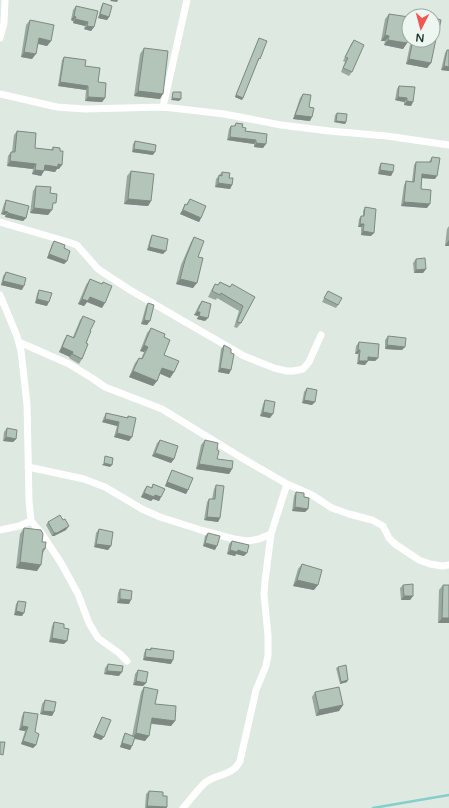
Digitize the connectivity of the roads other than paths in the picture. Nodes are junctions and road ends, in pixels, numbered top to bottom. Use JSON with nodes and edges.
{"nodes":[{"id":1,"x":5,"y":0,"type":"edge"},
{"id":2,"x":187,"y":0,"type":"edge"},
{"id":3,"x":0,"y":38,"type":"edge"},
{"id":4,"x":0,"y":94,"type":"edge"},
{"id":5,"x":163,"y":107,"type":"junction"},
{"id":6,"x":449,"y":145,"type":"edge"},
{"id":7,"x":0,"y":222,"type":"edge"},
{"id":8,"x":0,"y":294,"type":"edge"},
{"id":9,"x":321,"y":335,"type":"dead end"},
{"id":10,"x":19,"y":342,"type":"junction"},
{"id":11,"x":28,"y":467,"type":"junction"},
{"id":12,"x":287,"y":484,"type":"junction"},
{"id":13,"x":31,"y":521,"type":"junction"},
{"id":14,"x":0,"y":530,"type":"edge"},
{"id":15,"x":271,"y":534,"type":"junction"},
{"id":16,"x":449,"y":565,"type":"edge"},
{"id":17,"x":127,"y":661,"type":"dead end"},
{"id":18,"x":183,"y":808,"type":"edge"}],
"edges":[{"from":1,"to":3,"type":"street"},
{"from":2,"to":5,"type":"street"},
{"from":4,"to":5,"type":"street"},
{"from":5,"to":6,"type":"street"},
{"from":7,"to":9,"type":"street"},
{"from":8,"to":10,"type":"street"},
{"from":10,"to":11,"type":"street"},
{"from":10,"to":12,"type":"street"},
{"from":11,"to":13,"type":"street"},
{"from":11,"to":15,"type":"street"},
{"from":12,"to":15,"type":"street"},
{"from":12,"to":16,"type":"street"},
{"from":13,"to":14,"type":"street"},
{"from":13,"to":17,"type":"street"},
{"from":15,"to":18,"type":"street"}]}
